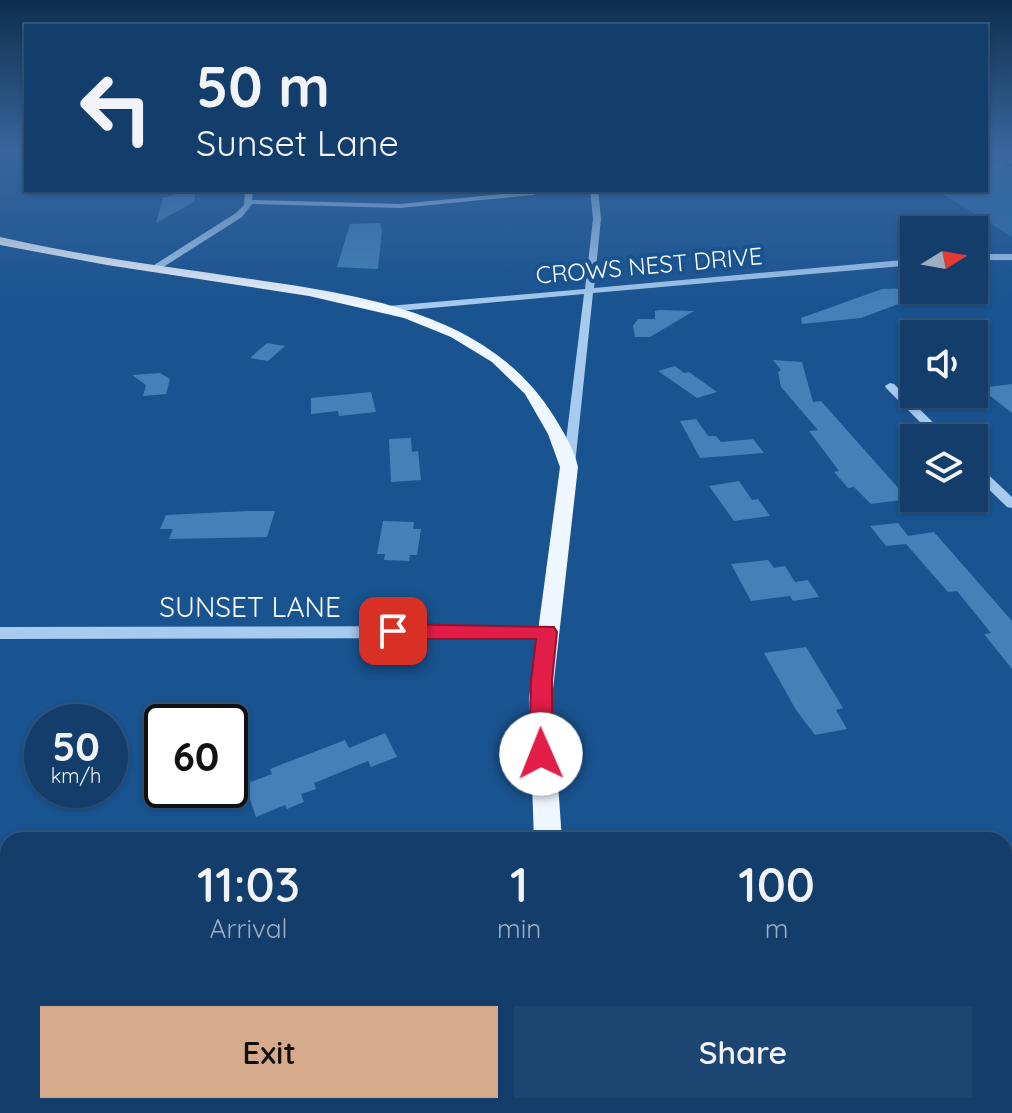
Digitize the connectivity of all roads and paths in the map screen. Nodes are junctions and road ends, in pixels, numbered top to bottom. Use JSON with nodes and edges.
{"nodes":[{"id":1,"x":249,"y":202,"type":"joint"},
{"id":2,"x":442,"y":202,"type":"edge"},
{"id":3,"x":595,"y":202,"type":"edge"},
{"id":4,"x":0,"y":241,"type":"edge"},
{"id":5,"x":988,"y":257,"type":"edge"},
{"id":6,"x":1012,"y":257,"type":"edge"},
{"id":7,"x":900,"y":263,"type":"edge"},
{"id":8,"x":154,"y":269,"type":"junction"},
{"id":9,"x":589,"y":289,"type":"junction"},
{"id":10,"x":388,"y":309,"type":"junction"},
{"id":11,"x":890,"y":386,"type":"dead end"},
{"id":12,"x":929,"y":424,"type":"edge"},
{"id":13,"x":569,"y":466,"type":"junction"},
{"id":14,"x":988,"y":481,"type":"edge"},
{"id":15,"x":1012,"y":504,"type":"edge"},
{"id":16,"x":547,"y":632,"type":"junction"},
{"id":17,"x":0,"y":633,"type":"edge"},
{"id":18,"x":547,"y":832,"type":"edge"}],
"edges":[{"from":1,"to":2,"type":"street"},
{"from":1,"to":8,"type":"street"},
{"from":3,"to":9,"type":"street"},
{"from":4,"to":8,"type":"main road"},
{"from":5,"to":6,"type":"street"},
{"from":7,"to":9,"type":"street","name":"CROWS NEST DRIVE"},
{"from":8,"to":10,"type":"main road"},
{"from":9,"to":10,"type":"street","name":"CROWS NEST DRIVE"},
{"from":9,"to":13,"type":"street"},
{"from":10,"to":13,"type":"main road"},
{"from":11,"to":12,"type":"street"},
{"from":13,"to":16,"type":"main road"},
{"from":14,"to":15,"type":"street"},
{"from":16,"to":17,"type":"street","name":"SUNSET LANE"},
{"from":16,"to":18,"type":"main road"}]}
